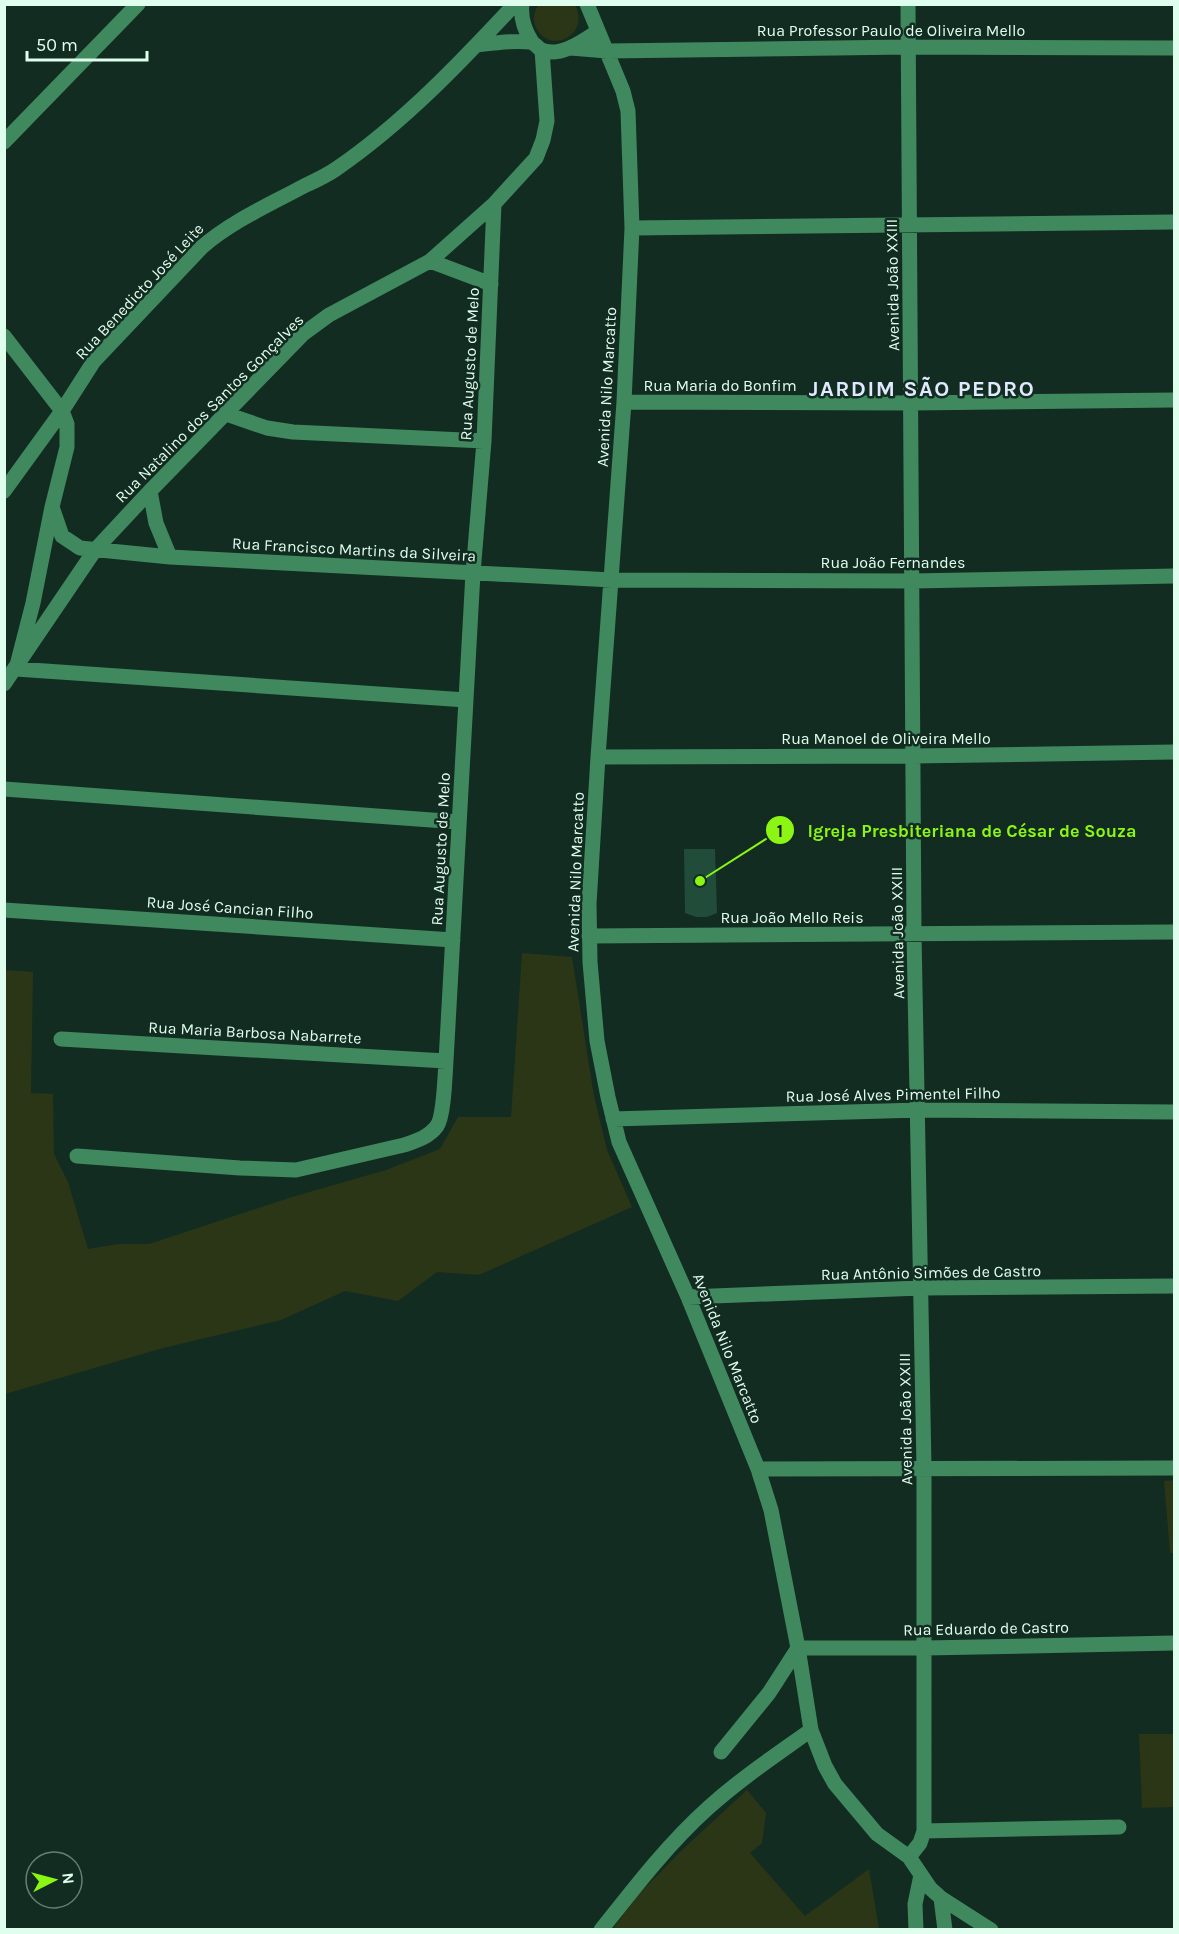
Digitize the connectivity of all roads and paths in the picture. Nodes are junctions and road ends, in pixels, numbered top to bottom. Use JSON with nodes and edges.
{"nodes":[{"id":1,"x":138,"y":4,"type":"edge"},
{"id":2,"x":515,"y":4,"type":"edge"},
{"id":3,"x":522,"y":4,"type":"edge"},
{"id":4,"x":587,"y":4,"type":"edge"},
{"id":5,"x":908,"y":4,"type":"edge"},
{"id":6,"x":598,"y":31,"type":"junction"},
{"id":7,"x":477,"y":45,"type":"junction"},
{"id":8,"x":537,"y":46,"type":"junction"},
{"id":9,"x":908,"y":47,"type":"junction"},
{"id":10,"x":571,"y":48,"type":"junction"},
{"id":11,"x":1174,"y":48,"type":"edge"},
{"id":12,"x":607,"y":51,"type":"junction"},
{"id":13,"x":4,"y":142,"type":"edge"},
{"id":14,"x":495,"y":204,"type":"junction"},
{"id":15,"x":1174,"y":222,"type":"edge"},
{"id":16,"x":909,"y":224,"type":"junction"},
{"id":17,"x":632,"y":228,"type":"junction"},
{"id":18,"x":430,"y":261,"type":"junction"},
{"id":19,"x":491,"y":284,"type":"junction"},
{"id":20,"x":4,"y":336,"type":"edge"},
{"id":21,"x":1174,"y":400,"type":"edge"},
{"id":22,"x":624,"y":402,"type":"junction"},
{"id":23,"x":912,"y":403,"type":"junction"},
{"id":24,"x":62,"y":411,"type":"junction"},
{"id":25,"x":226,"y":414,"type":"junction"},
{"id":26,"x":484,"y":441,"type":"junction"},
{"id":27,"x":4,"y":491,"type":"edge"},
{"id":28,"x":150,"y":491,"type":"junction"},
{"id":29,"x":52,"y":507,"type":"junction"},
{"id":30,"x":62,"y":536,"type":"junction"},
{"id":31,"x":44,"y":547,"type":"junction"},
{"id":32,"x":96,"y":550,"type":"junction"},
{"id":33,"x":170,"y":557,"type":"junction"},
{"id":34,"x":473,"y":573,"type":"junction"},
{"id":35,"x":1174,"y":576,"type":"edge"},
{"id":36,"x":612,"y":580,"type":"junction"},
{"id":37,"x":913,"y":581,"type":"junction"},
{"id":38,"x":16,"y":669,"type":"junction"},
{"id":39,"x":4,"y":684,"type":"edge"},
{"id":40,"x":466,"y":700,"type":"junction"},
{"id":41,"x":1174,"y":752,"type":"edge"},
{"id":42,"x":913,"y":756,"type":"junction"},
{"id":43,"x":598,"y":757,"type":"junction"},
{"id":44,"x":4,"y":789,"type":"edge"},
{"id":45,"x":459,"y":822,"type":"junction"},
{"id":46,"x":4,"y":910,"type":"edge"},
{"id":47,"x":1174,"y":932,"type":"edge"},
{"id":48,"x":914,"y":934,"type":"junction"},
{"id":49,"x":589,"y":936,"type":"junction"},
{"id":50,"x":453,"y":940,"type":"junction"},
{"id":51,"x":61,"y":1039,"type":"dead end"},
{"id":52,"x":446,"y":1061,"type":"junction"},
{"id":53,"x":919,"y":1110,"type":"junction"},
{"id":54,"x":1174,"y":1112,"type":"edge"},
{"id":55,"x":613,"y":1119,"type":"junction"},
{"id":56,"x":77,"y":1156,"type":"dead end"},
{"id":57,"x":1174,"y":1286,"type":"edge"},
{"id":58,"x":920,"y":1288,"type":"junction"},
{"id":59,"x":688,"y":1297,"type":"junction"},
{"id":60,"x":924,"y":1468,"type":"junction"},
{"id":61,"x":1174,"y":1468,"type":"edge"},
{"id":62,"x":758,"y":1469,"type":"junction"},
{"id":63,"x":1174,"y":1643,"type":"edge"},
{"id":64,"x":798,"y":1648,"type":"junction"},
{"id":65,"x":925,"y":1648,"type":"junction"},
{"id":66,"x":811,"y":1730,"type":"junction"},
{"id":67,"x":721,"y":1752,"type":"dead end"},
{"id":68,"x":1119,"y":1827,"type":"dead end"},
{"id":69,"x":924,"y":1831,"type":"junction"},
{"id":70,"x":909,"y":1857,"type":"junction"},
{"id":71,"x":921,"y":1875,"type":"junction"},
{"id":72,"x":941,"y":1898,"type":"junction"},
{"id":73,"x":601,"y":1929,"type":"edge"},
{"id":74,"x":916,"y":1929,"type":"edge"},
{"id":75,"x":945,"y":1929,"type":"edge"},
{"id":76,"x":991,"y":1929,"type":"edge"}],
"edges":[{"from":1,"to":13,"type":"street"},
{"from":2,"to":7,"type":"street","name":"Rua Benedicto José Leite"},
{"from":3,"to":8,"type":"street","name":"Rua Natalino dos Santos Gonçalves"},
{"from":4,"to":6,"type":"street","name":"Avenida Nilo Marcatto"},
{"from":5,"to":9,"type":"street","name":"Avenida João XXIII"},
{"from":6,"to":10,"type":"street"},
{"from":6,"to":12,"type":"street","name":"Avenida Nilo Marcatto"},
{"from":7,"to":8,"type":"street","name":"Rua Professor Paulo de Oliveira Mello"},
{"from":7,"to":24,"type":"street","name":"Rua Benedicto José Leite"},
{"from":8,"to":10,"type":"street","name":"Rua Professor Paulo de Oliveira Mello"},
{"from":8,"to":14,"type":"street","name":"Rua Natalino dos Santos Gonçalves"},
{"from":9,"to":11,"type":"street","name":"Rua Professor Paulo de Oliveira Mello"},
{"from":9,"to":12,"type":"street","name":"Rua Professor Paulo de Oliveira Mello"},
{"from":9,"to":16,"type":"street","name":"Avenida João XXIII"},
{"from":10,"to":12,"type":"street","name":"Rua Professor Paulo de Oliveira Mello"},
{"from":12,"to":17,"type":"street","name":"Avenida Nilo Marcatto"},
{"from":14,"to":18,"type":"street","name":"Rua Natalino dos Santos Gonçalves"},
{"from":14,"to":19,"type":"street","name":"Rua Augusto de Melo"},
{"from":15,"to":16,"type":"street"},
{"from":16,"to":17,"type":"street"},
{"from":16,"to":23,"type":"street","name":"Avenida João XXIII"},
{"from":17,"to":22,"type":"street","name":"Avenida Nilo Marcatto"},
{"from":18,"to":19,"type":"street"},
{"from":18,"to":25,"type":"street","name":"Rua Natalino dos Santos Gonçalves"},
{"from":19,"to":26,"type":"street","name":"Rua Augusto de Melo"},
{"from":20,"to":24,"type":"street"},
{"from":21,"to":23,"type":"street","name":"Rua Maria do Bonfim"},
{"from":22,"to":23,"type":"street","name":"Rua Maria do Bonfim"},
{"from":22,"to":36,"type":"street","name":"Avenida Nilo Marcatto"},
{"from":23,"to":37,"type":"street","name":"Avenida João XXIII"},
{"from":24,"to":27,"type":"street","name":"Rua Benedicto José Leite"},
{"from":24,"to":29,"type":"street"},
{"from":25,"to":26,"type":"street"},
{"from":25,"to":28,"type":"street","name":"Rua Natalino dos Santos Gonçalves"},
{"from":26,"to":34,"type":"street","name":"Rua Augusto de Melo"},
{"from":28,"to":32,"type":"street","name":"Rua Natalino dos Santos Gonçalves"},
{"from":28,"to":33,"type":"street"},
{"from":29,"to":30,"type":"street"},
{"from":29,"to":31,"type":"street"},
{"from":30,"to":31,"type":"street"},
{"from":30,"to":32,"type":"street","name":"Rua Francisco Martins da Silveira"},
{"from":31,"to":38,"type":"street"},
{"from":32,"to":33,"type":"street","name":"Rua Francisco Martins da Silveira"},
{"from":32,"to":38,"type":"street","name":"Rua Natalino dos Santos Gonçalves"},
{"from":33,"to":34,"type":"street","name":"Rua Francisco Martins da Silveira"},
{"from":34,"to":36,"type":"street","name":"Rua Francisco Martins da Silveira"},
{"from":34,"to":40,"type":"street","name":"Rua Augusto de Melo"},
{"from":35,"to":37,"type":"street","name":"Rua João Fernandes"},
{"from":36,"to":37,"type":"street","name":"Rua João Fernandes"},
{"from":36,"to":43,"type":"street","name":"Avenida Nilo Marcatto"},
{"from":37,"to":42,"type":"street","name":"Avenida João XXIII"},
{"from":38,"to":39,"type":"street","name":"Rua Natalino dos Santos Gonçalves"},
{"from":38,"to":40,"type":"street"},
{"from":40,"to":45,"type":"street","name":"Rua Augusto de Melo"},
{"from":41,"to":42,"type":"street","name":"Rua Manoel de Oliveira Mello"},
{"from":42,"to":43,"type":"street","name":"Rua Manoel de Oliveira Mello"},
{"from":42,"to":48,"type":"street","name":"Avenida João XXIII"},
{"from":43,"to":49,"type":"street","name":"Avenida Nilo Marcatto"},
{"from":44,"to":45,"type":"street"},
{"from":45,"to":50,"type":"street","name":"Rua Augusto de Melo"},
{"from":46,"to":50,"type":"street","name":"Rua José Cancian Filho"},
{"from":47,"to":48,"type":"street","name":"Rua João Mello Reis"},
{"from":48,"to":49,"type":"street","name":"Rua João Mello Reis"},
{"from":48,"to":53,"type":"street","name":"Avenida João XXIII"},
{"from":49,"to":55,"type":"street","name":"Avenida Nilo Marcatto"},
{"from":50,"to":52,"type":"street","name":"Rua Augusto de Melo"},
{"from":51,"to":52,"type":"street","name":"Rua Maria Barbosa Nabarrete"},
{"from":52,"to":56,"type":"street","name":"Rua Augusto de Melo"},
{"from":53,"to":54,"type":"street","name":"Rua José Alves Pimentel Filho"},
{"from":53,"to":55,"type":"street","name":"Rua José Alves Pimentel Filho"},
{"from":53,"to":58,"type":"street","name":"Avenida João XXIII"},
{"from":55,"to":59,"type":"street","name":"Avenida Nilo Marcatto"},
{"from":57,"to":58,"type":"street","name":"Rua Antônio Simões de Castro"},
{"from":58,"to":59,"type":"street","name":"Rua Antônio Simões de Castro"},
{"from":58,"to":60,"type":"street","name":"Avenida João XXIII"},
{"from":59,"to":62,"type":"street","name":"Avenida Nilo Marcatto"},
{"from":60,"to":61,"type":"street"},
{"from":60,"to":62,"type":"street"},
{"from":60,"to":65,"type":"street","name":"Avenida João XXIII"},
{"from":62,"to":64,"type":"street","name":"Avenida Nilo Marcatto"},
{"from":63,"to":65,"type":"street","name":"Rua Eduardo de Castro"},
{"from":64,"to":65,"type":"street","name":"Rua Eduardo de Castro"},
{"from":64,"to":66,"type":"street","name":"Avenida Nilo Marcatto"},
{"from":64,"to":67,"type":"street"},
{"from":65,"to":69,"type":"street","name":"Avenida João XXIII"},
{"from":66,"to":70,"type":"street","name":"Avenida Nilo Marcatto"},
{"from":66,"to":73,"type":"street"},
{"from":68,"to":69,"type":"street"},
{"from":69,"to":70,"type":"street","name":"Avenida João XXIII"},
{"from":70,"to":71,"type":"street"},
{"from":71,"to":72,"type":"street"},
{"from":71,"to":74,"type":"street"},
{"from":72,"to":75,"type":"street"},
{"from":72,"to":76,"type":"street"}]}
